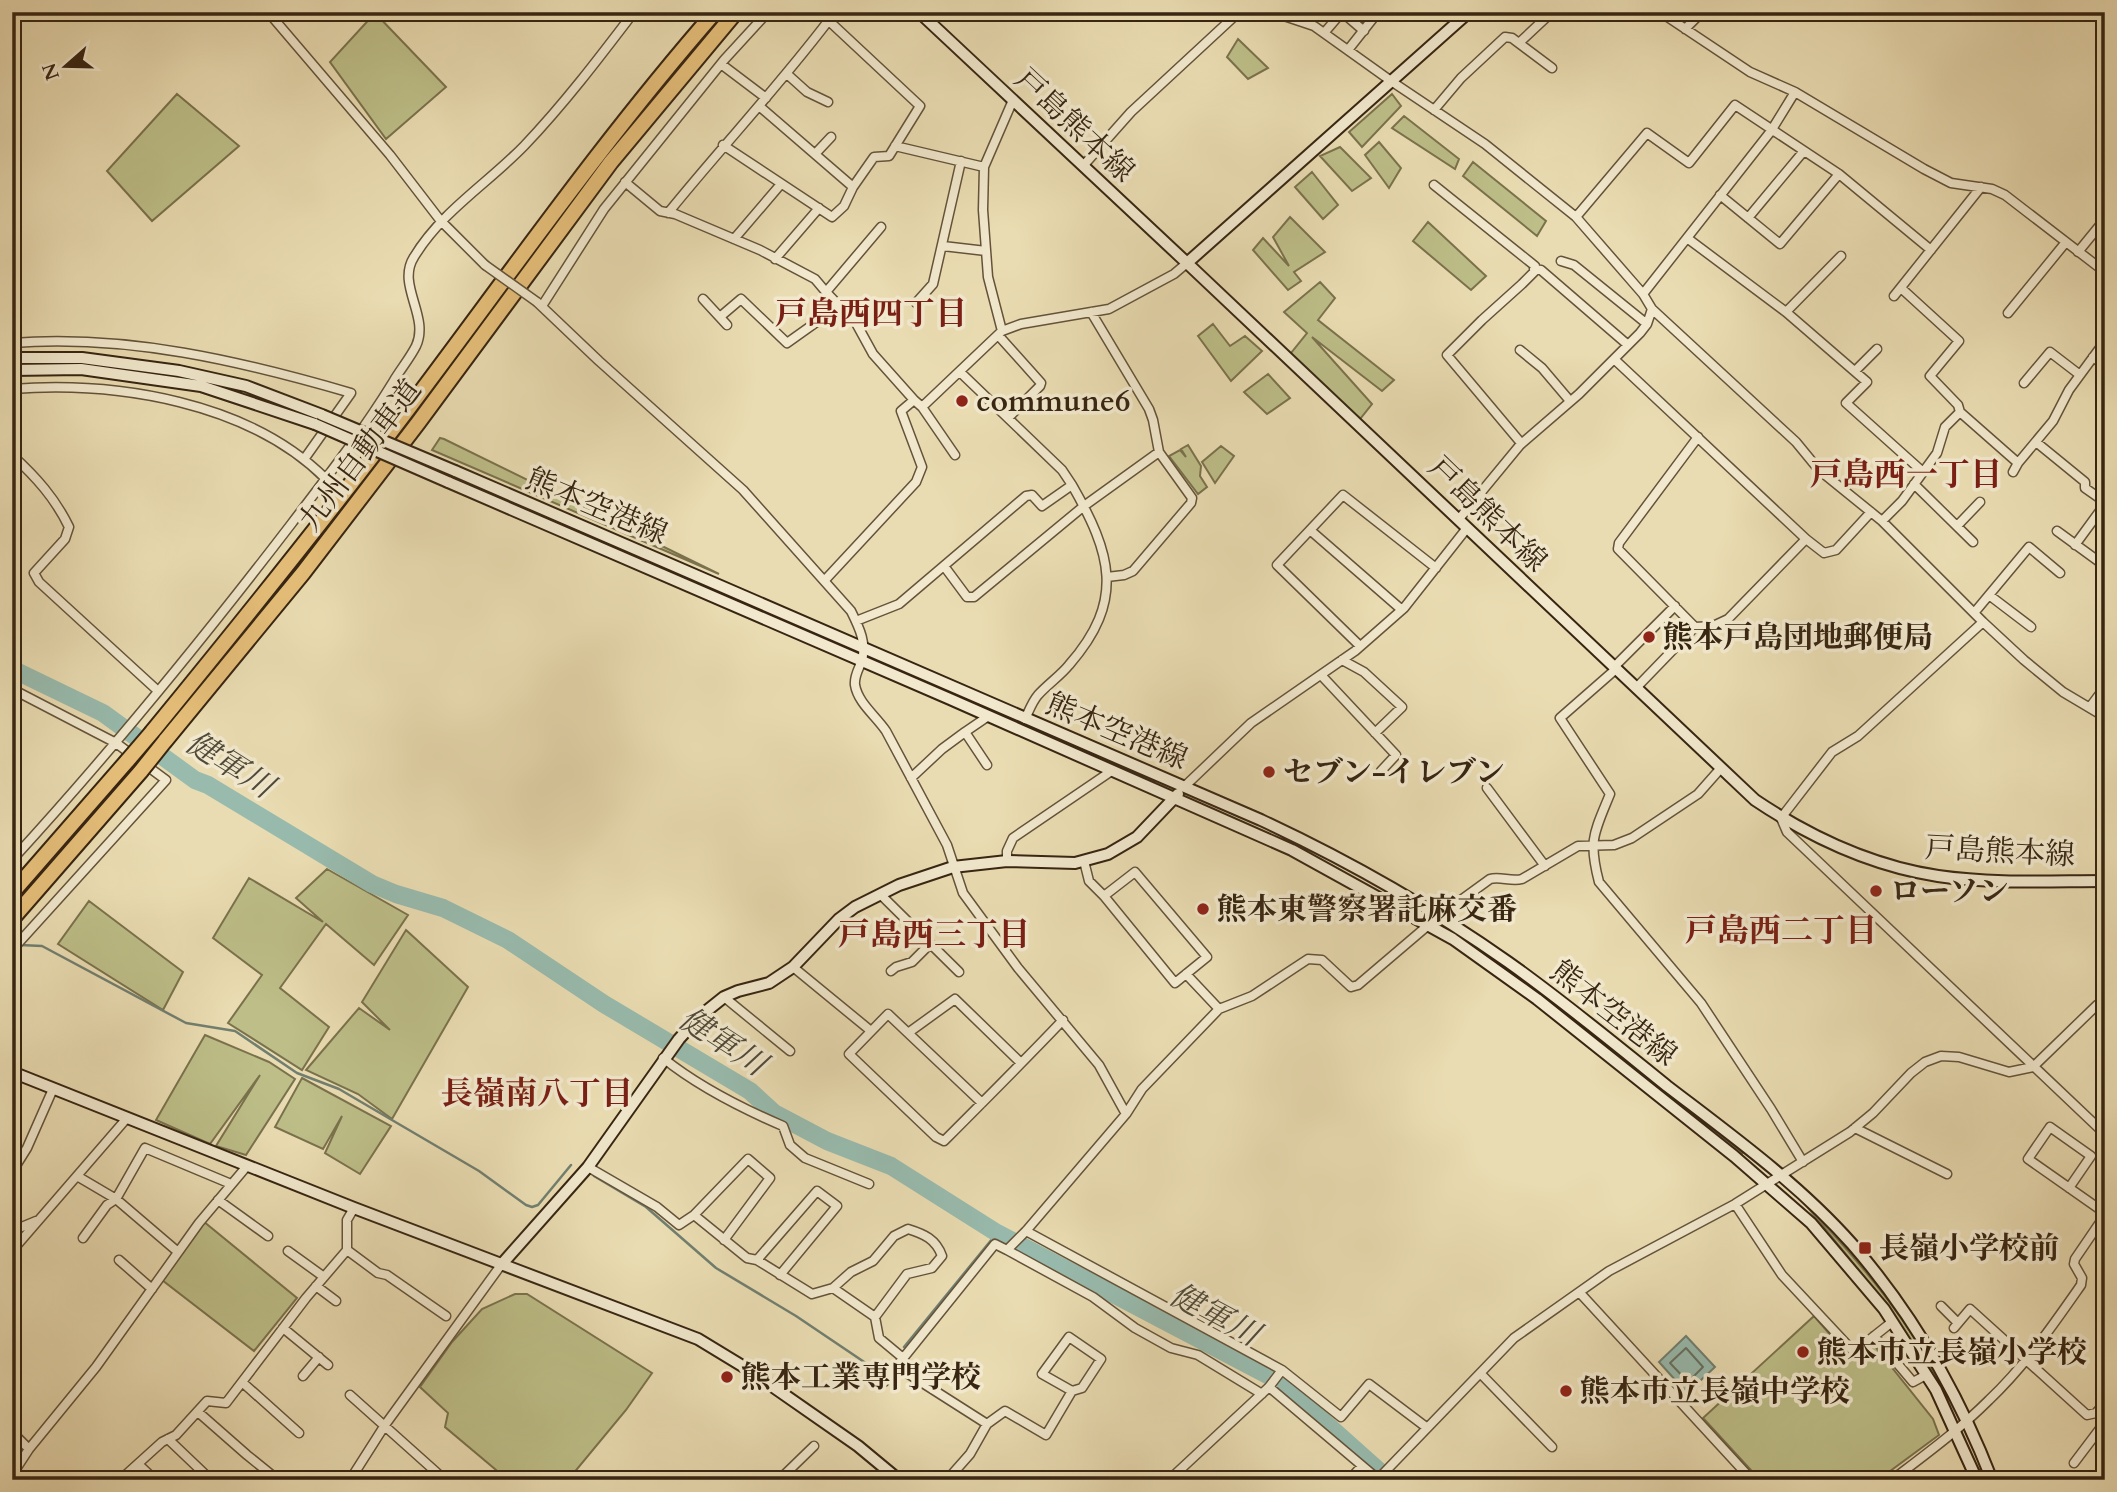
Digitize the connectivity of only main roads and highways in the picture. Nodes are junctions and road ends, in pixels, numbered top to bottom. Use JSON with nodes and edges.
{"nodes":[{"id":1,"x":715,"y":12,"type":"edge"},
{"id":2,"x":736,"y":12,"type":"edge"},
{"id":3,"x":919,"y":12,"type":"edge"},
{"id":4,"x":1469,"y":12,"type":"edge"},
{"id":5,"x":1187,"y":262,"type":"junction"},
{"id":6,"x":12,"y":358,"type":"edge"},
{"id":7,"x":12,"y":370,"type":"edge"},
{"id":8,"x":318,"y":420,"type":"junction"},
{"id":9,"x":1185,"y":786,"type":"junction"},
{"id":10,"x":1175,"y":799,"type":"junction"},
{"id":11,"x":2105,"y":881,"type":"edge"},
{"id":12,"x":12,"y":893,"type":"edge"},
{"id":13,"x":12,"y":919,"type":"edge"},
{"id":14,"x":12,"y":1072,"type":"edge"},
{"id":15,"x":501,"y":1265,"type":"junction"},
{"id":16,"x":899,"y":1480,"type":"edge"},
{"id":17,"x":1977,"y":1480,"type":"edge"},
{"id":18,"x":1992,"y":1480,"type":"edge"}],
"edges":[{"from":1,"to":12,"type":"highway","name":"九州自動車道","bridge":true},
{"from":2,"to":13,"type":"highway","name":"九州自動車道","bridge":true},
{"from":3,"to":5,"type":"main road","name":"戸島熊本線"},
{"from":4,"to":5,"type":"main road"},
{"from":5,"to":11,"type":"main road","name":"戸島熊本線"},
{"from":6,"to":8,"type":"main road","name":"熊本空港線"},
{"from":7,"to":8,"type":"main road","name":"熊本空港線"},
{"from":8,"to":9,"type":"main road","name":"熊本空港線","bridge":true},
{"from":8,"to":10,"type":"main road","name":"熊本空港線","bridge":true},
{"from":9,"to":10,"type":"main road"},
{"from":9,"to":18,"type":"main road","name":"熊本空港線"},
{"from":10,"to":15,"type":"main road"},
{"from":10,"to":17,"type":"main road","name":"熊本空港線"},
{"from":14,"to":15,"type":"main road"},
{"from":15,"to":16,"type":"main road"}]}
